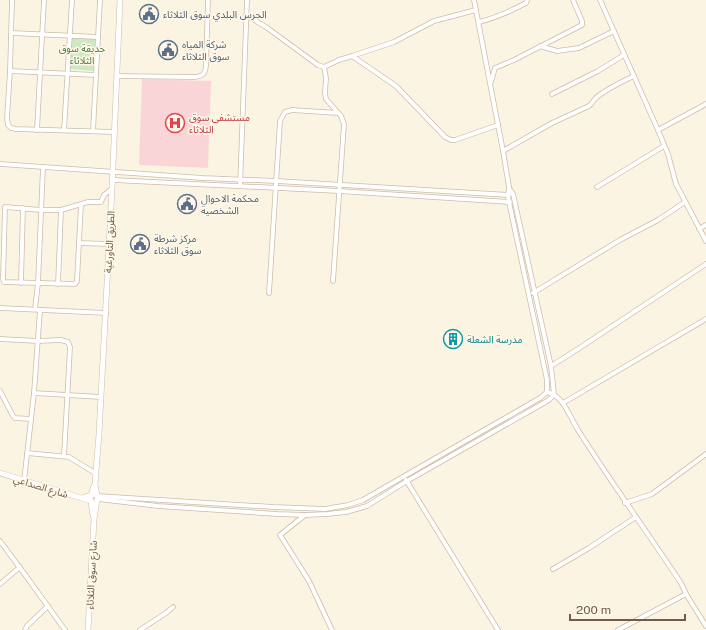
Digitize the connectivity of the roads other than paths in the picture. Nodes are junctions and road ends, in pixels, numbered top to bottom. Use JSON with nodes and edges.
{"nodes":[{"id":1,"x":12,"y":0,"type":"edge"},
{"id":2,"x":44,"y":0,"type":"edge"},
{"id":3,"x":72,"y":0,"type":"edge"},
{"id":4,"x":100,"y":0,"type":"edge"},
{"id":5,"x":120,"y":0,"type":"edge"},
{"id":6,"x":208,"y":0,"type":"edge"},
{"id":7,"x":247,"y":0,"type":"edge"},
{"id":8,"x":474,"y":0,"type":"edge"},
{"id":9,"x":527,"y":0,"type":"edge"},
{"id":10,"x":573,"y":0,"type":"edge"},
{"id":11,"x":600,"y":0,"type":"edge"},
{"id":12,"x":476,"y":10,"type":"junction"},
{"id":13,"x":246,"y":14,"type":"junction"},
{"id":14,"x":479,"y":22,"type":"junction"},
{"id":15,"x":614,"y":31,"type":"junction"},
{"id":16,"x":12,"y":34,"type":"junction"},
{"id":17,"x":42,"y":35,"type":"junction"},
{"id":18,"x":69,"y":36,"type":"junction"},
{"id":19,"x":98,"y":37,"type":"junction"},
{"id":20,"x":540,"y":46,"type":"junction"},
{"id":21,"x":624,"y":55,"type":"junction"},
{"id":22,"x":352,"y":56,"type":"junction"},
{"id":23,"x":324,"y":67,"type":"junction"},
{"id":24,"x":10,"y":71,"type":"junction"},
{"id":25,"x":40,"y":73,"type":"junction"},
{"id":26,"x":68,"y":74,"type":"junction"},
{"id":27,"x":96,"y":75,"type":"junction"},
{"id":28,"x":117,"y":76,"type":"junction"},
{"id":29,"x":634,"y":76,"type":"junction"},
{"id":30,"x":491,"y":84,"type":"junction"},
{"id":31,"x":552,"y":94,"type":"dead end"},
{"id":32,"x":706,"y":104,"type":"edge"},
{"id":33,"x":338,"y":113,"type":"junction"},
{"id":34,"x":498,"y":125,"type":"junction"},
{"id":35,"x":37,"y":130,"type":"junction"},
{"id":36,"x":64,"y":130,"type":"junction"},
{"id":37,"x":658,"y":130,"type":"junction"},
{"id":38,"x":93,"y":131,"type":"junction"},
{"id":39,"x":114,"y":132,"type":"junction"},
{"id":40,"x":664,"y":146,"type":"junction"},
{"id":41,"x":503,"y":150,"type":"junction"},
{"id":42,"x":0,"y":164,"type":"edge"},
{"id":43,"x":43,"y":166,"type":"junction"},
{"id":44,"x":113,"y":172,"type":"junction"},
{"id":45,"x":240,"y":179,"type":"junction"},
{"id":46,"x":113,"y":180,"type":"junction"},
{"id":47,"x":277,"y":181,"type":"junction"},
{"id":48,"x":340,"y":184,"type":"junction"},
{"id":49,"x":240,"y":186,"type":"junction"},
{"id":50,"x":509,"y":187,"type":"junction"},
{"id":51,"x":597,"y":187,"type":"dead end"},
{"id":52,"x":276,"y":188,"type":"junction"},
{"id":53,"x":112,"y":189,"type":"junction"},
{"id":54,"x":339,"y":190,"type":"junction"},
{"id":55,"x":513,"y":194,"type":"junction"},
{"id":56,"x":508,"y":195,"type":"junction"},
{"id":57,"x":509,"y":202,"type":"junction"},
{"id":58,"x":514,"y":202,"type":"junction"},
{"id":59,"x":685,"y":202,"type":"junction"},
{"id":60,"x":81,"y":204,"type":"junction"},
{"id":61,"x":23,"y":208,"type":"junction"},
{"id":62,"x":41,"y":210,"type":"junction"},
{"id":63,"x":61,"y":210,"type":"junction"},
{"id":64,"x":706,"y":225,"type":"edge"},
{"id":65,"x":699,"y":229,"type":"junction"},
{"id":66,"x":706,"y":241,"type":"edge"},
{"id":67,"x":79,"y":243,"type":"junction"},
{"id":68,"x":109,"y":244,"type":"junction"},
{"id":69,"x":706,"y":264,"type":"edge"},
{"id":70,"x":333,"y":281,"type":"dead end"},
{"id":71,"x":21,"y":283,"type":"junction"},
{"id":72,"x":38,"y":284,"type":"junction"},
{"id":73,"x":58,"y":284,"type":"junction"},
{"id":74,"x":534,"y":292,"type":"junction"},
{"id":75,"x":269,"y":293,"type":"dead end"},
{"id":76,"x":529,"y":295,"type":"junction"},
{"id":77,"x":0,"y":308,"type":"edge"},
{"id":78,"x":35,"y":309,"type":"junction"},
{"id":79,"x":40,"y":310,"type":"junction"},
{"id":80,"x":106,"y":313,"type":"junction"},
{"id":81,"x":706,"y":319,"type":"edge"},
{"id":82,"x":0,"y":339,"type":"edge"},
{"id":83,"x":38,"y":341,"type":"junction"},
{"id":84,"x":551,"y":366,"type":"junction"},
{"id":85,"x":0,"y":391,"type":"edge"},
{"id":86,"x":547,"y":392,"type":"junction"},
{"id":87,"x":34,"y":393,"type":"junction"},
{"id":88,"x":554,"y":394,"type":"junction"},
{"id":89,"x":67,"y":395,"type":"junction"},
{"id":90,"x":101,"y":397,"type":"junction"},
{"id":91,"x":563,"y":403,"type":"junction"},
{"id":92,"x":31,"y":419,"type":"junction"},
{"id":93,"x":480,"y":433,"type":"junction"},
{"id":94,"x":483,"y":437,"type":"junction"},
{"id":95,"x":27,"y":453,"type":"junction"},
{"id":96,"x":706,"y":454,"type":"edge"},
{"id":97,"x":64,"y":456,"type":"junction"},
{"id":98,"x":0,"y":473,"type":"edge"},
{"id":99,"x":96,"y":473,"type":"junction"},
{"id":100,"x":403,"y":476,"type":"junction"},
{"id":101,"x":24,"y":481,"type":"junction"},
{"id":102,"x":406,"y":481,"type":"junction"},
{"id":103,"x":95,"y":484,"type":"junction"},
{"id":104,"x":92,"y":495,"type":"junction"},
{"id":105,"x":82,"y":498,"type":"junction"},
{"id":106,"x":98,"y":498,"type":"junction"},
{"id":107,"x":90,"y":501,"type":"junction"},
{"id":108,"x":625,"y":503,"type":"junction"},
{"id":109,"x":223,"y":504,"type":"junction"},
{"id":110,"x":223,"y":511,"type":"junction"},
{"id":111,"x":305,"y":515,"type":"junction"},
{"id":112,"x":636,"y":517,"type":"junction"},
{"id":113,"x":94,"y":519,"type":"junction"},
{"id":114,"x":0,"y":543,"type":"edge"},
{"id":115,"x":20,"y":567,"type":"junction"},
{"id":116,"x":553,"y":569,"type":"dead end"},
{"id":117,"x":0,"y":584,"type":"edge"},
{"id":118,"x":686,"y":594,"type":"junction"},
{"id":119,"x":48,"y":606,"type":"junction"},
{"id":120,"x":173,"y":607,"type":"dead end"},
{"id":121,"x":706,"y":626,"type":"edge"},
{"id":122,"x":25,"y":630,"type":"edge"},
{"id":123,"x":65,"y":630,"type":"edge"},
{"id":124,"x":88,"y":630,"type":"edge"},
{"id":125,"x":140,"y":630,"type":"edge"},
{"id":126,"x":332,"y":630,"type":"edge"},
{"id":127,"x":498,"y":630,"type":"edge"},
{"id":128,"x":618,"y":630,"type":"edge"}],
"edges":[{"from":1,"to":16,"type":"street"},
{"from":2,"to":17,"type":"street"},
{"from":3,"to":18,"type":"street"},
{"from":4,"to":19,"type":"street"},
{"from":5,"to":28,"type":"street","name":"الطريق التاورغية"},
{"from":6,"to":28,"type":"street"},
{"from":7,"to":13,"type":"street"},
{"from":8,"to":12,"type":"street"},
{"from":9,"to":14,"type":"street"},
{"from":10,"to":20,"type":"street"},
{"from":11,"to":15,"type":"street"},
{"from":12,"to":14,"type":"street"},
{"from":12,"to":22,"type":"street"},
{"from":13,"to":23,"type":"street"},
{"from":13,"to":45,"type":"street"},
{"from":14,"to":30,"type":"street"},
{"from":15,"to":20,"type":"street"},
{"from":15,"to":21,"type":"street"},
{"from":16,"to":17,"type":"street"},
{"from":16,"to":24,"type":"street"},
{"from":17,"to":18,"type":"street"},
{"from":17,"to":25,"type":"street"},
{"from":18,"to":19,"type":"street"},
{"from":18,"to":26,"type":"street"},
{"from":19,"to":27,"type":"street"},
{"from":20,"to":30,"type":"street"},
{"from":21,"to":29,"type":"street"},
{"from":21,"to":31,"type":"street"},
{"from":22,"to":23,"type":"street"},
{"from":22,"to":34,"type":"street"},
{"from":23,"to":33,"type":"street"},
{"from":24,"to":25,"type":"street"},
{"from":24,"to":35,"type":"street"},
{"from":25,"to":26,"type":"street"},
{"from":25,"to":35,"type":"street"},
{"from":26,"to":27,"type":"street"},
{"from":26,"to":36,"type":"street"},
{"from":27,"to":38,"type":"street"},
{"from":28,"to":39,"type":"street","name":"الطريق التاورغية"},
{"from":29,"to":37,"type":"street"},
{"from":29,"to":41,"type":"street"},
{"from":30,"to":34,"type":"street"},
{"from":32,"to":37,"type":"street"},
{"from":33,"to":47,"type":"street"},
{"from":33,"to":48,"type":"street"},
{"from":34,"to":41,"type":"street"},
{"from":35,"to":36,"type":"street"},
{"from":36,"to":38,"type":"street"},
{"from":37,"to":40,"type":"street"},
{"from":38,"to":39,"type":"street"},
{"from":39,"to":44,"type":"street","name":"الطريق التاورغية"},
{"from":40,"to":51,"type":"street"},
{"from":40,"to":59,"type":"street"},
{"from":41,"to":50,"type":"street"},
{"from":42,"to":43,"type":"street"},
{"from":43,"to":44,"type":"street"},
{"from":43,"to":62,"type":"street"},
{"from":44,"to":45,"type":"street"},
{"from":44,"to":46,"type":"street","name":"الطريق التاورغية"},
{"from":45,"to":47,"type":"street"},
{"from":45,"to":49,"type":"street"},
{"from":46,"to":49,"type":"street"},
{"from":46,"to":53,"type":"street","name":"الطريق التاورغية"},
{"from":47,"to":48,"type":"street"},
{"from":47,"to":52,"type":"street"},
{"from":48,"to":54,"type":"street"},
{"from":48,"to":56,"type":"street"},
{"from":49,"to":52,"type":"street"},
{"from":50,"to":55,"type":"street"},
{"from":50,"to":56,"type":"street"},
{"from":52,"to":54,"type":"street"},
{"from":52,"to":75,"type":"street"},
{"from":53,"to":60,"type":"street"},
{"from":53,"to":68,"type":"street","name":"الطريق التاورغية"},
{"from":54,"to":57,"type":"street"},
{"from":54,"to":70,"type":"street"},
{"from":55,"to":56,"type":"street"},
{"from":55,"to":58,"type":"street"},
{"from":56,"to":57,"type":"street"},
{"from":57,"to":58,"type":"street"},
{"from":57,"to":76,"type":"street"},
{"from":58,"to":74,"type":"street"},
{"from":59,"to":65,"type":"street"},
{"from":59,"to":74,"type":"street"},
{"from":60,"to":63,"type":"street"},
{"from":60,"to":67,"type":"street"},
{"from":61,"to":62,"type":"street"},
{"from":61,"to":71,"type":"street"},
{"from":61,"to":71,"type":"street"},
{"from":62,"to":63,"type":"street"},
{"from":62,"to":72,"type":"street"},
{"from":63,"to":73,"type":"street"},
{"from":64,"to":65,"type":"street"},
{"from":65,"to":66,"type":"street"},
{"from":67,"to":68,"type":"street"},
{"from":67,"to":73,"type":"street"},
{"from":68,"to":80,"type":"street","name":"الطريق التاورغية"},
{"from":69,"to":84,"type":"street"},
{"from":71,"to":72,"type":"street"},
{"from":72,"to":73,"type":"street"},
{"from":72,"to":78,"type":"street"},
{"from":74,"to":76,"type":"street"},
{"from":74,"to":84,"type":"street"},
{"from":76,"to":86,"type":"street"},
{"from":77,"to":78,"type":"street"},
{"from":78,"to":79,"type":"street"},
{"from":79,"to":80,"type":"street"},
{"from":79,"to":83,"type":"street"},
{"from":80,"to":90,"type":"street","name":"الطريق التاورغية"},
{"from":81,"to":91,"type":"street"},
{"from":82,"to":83,"type":"street"},
{"from":83,"to":87,"type":"street"},
{"from":83,"to":89,"type":"street"},
{"from":84,"to":88,"type":"street"},
{"from":85,"to":92,"type":"street"},
{"from":86,"to":88,"type":"street"},
{"from":86,"to":93,"type":"street"},
{"from":87,"to":89,"type":"street"},
{"from":87,"to":92,"type":"street"},
{"from":88,"to":91,"type":"street"},
{"from":88,"to":94,"type":"street"},
{"from":89,"to":90,"type":"street"},
{"from":89,"to":97,"type":"street"},
{"from":90,"to":99,"type":"street","name":"الطريق التاورغية"},
{"from":91,"to":108,"type":"street"},
{"from":92,"to":95,"type":"street"},
{"from":93,"to":94,"type":"street"},
{"from":93,"to":100,"type":"street"},
{"from":94,"to":102,"type":"street"},
{"from":95,"to":97,"type":"street"},
{"from":95,"to":101,"type":"street"},
{"from":96,"to":108,"type":"street"},
{"from":97,"to":99,"type":"street"},
{"from":98,"to":101,"type":"street","name":"شارع الصداعي"},
{"from":99,"to":103,"type":"street","name":"الطريق التاورغية"},
{"from":100,"to":102,"type":"street"},
{"from":100,"to":109,"type":"street"},
{"from":101,"to":105,"type":"street","name":"شارع الصداعي"},
{"from":102,"to":111,"type":"street"},
{"from":102,"to":127,"type":"street"},
{"from":103,"to":104,"type":"street"},
{"from":103,"to":106,"type":"street"},
{"from":104,"to":105,"type":"street"},
{"from":104,"to":106,"type":"street"},
{"from":104,"to":107,"type":"street"},
{"from":105,"to":107,"type":"street","name":"شارع الصداعي"},
{"from":106,"to":107,"type":"street"},
{"from":106,"to":109,"type":"street"},
{"from":106,"to":110,"type":"street"},
{"from":106,"to":113,"type":"street"},
{"from":107,"to":113,"type":"street"},
{"from":108,"to":112,"type":"street"},
{"from":109,"to":110,"type":"street"},
{"from":110,"to":111,"type":"street"},
{"from":111,"to":126,"type":"street"},
{"from":112,"to":116,"type":"street"},
{"from":112,"to":118,"type":"street"},
{"from":113,"to":124,"type":"street","name":"شارع سوق الثلاثاء"},
{"from":114,"to":115,"type":"street"},
{"from":115,"to":117,"type":"street"},
{"from":115,"to":119,"type":"street"},
{"from":118,"to":121,"type":"street"},
{"from":118,"to":128,"type":"street"},
{"from":119,"to":122,"type":"street"},
{"from":119,"to":123,"type":"street"},
{"from":120,"to":125,"type":"street"}]}
